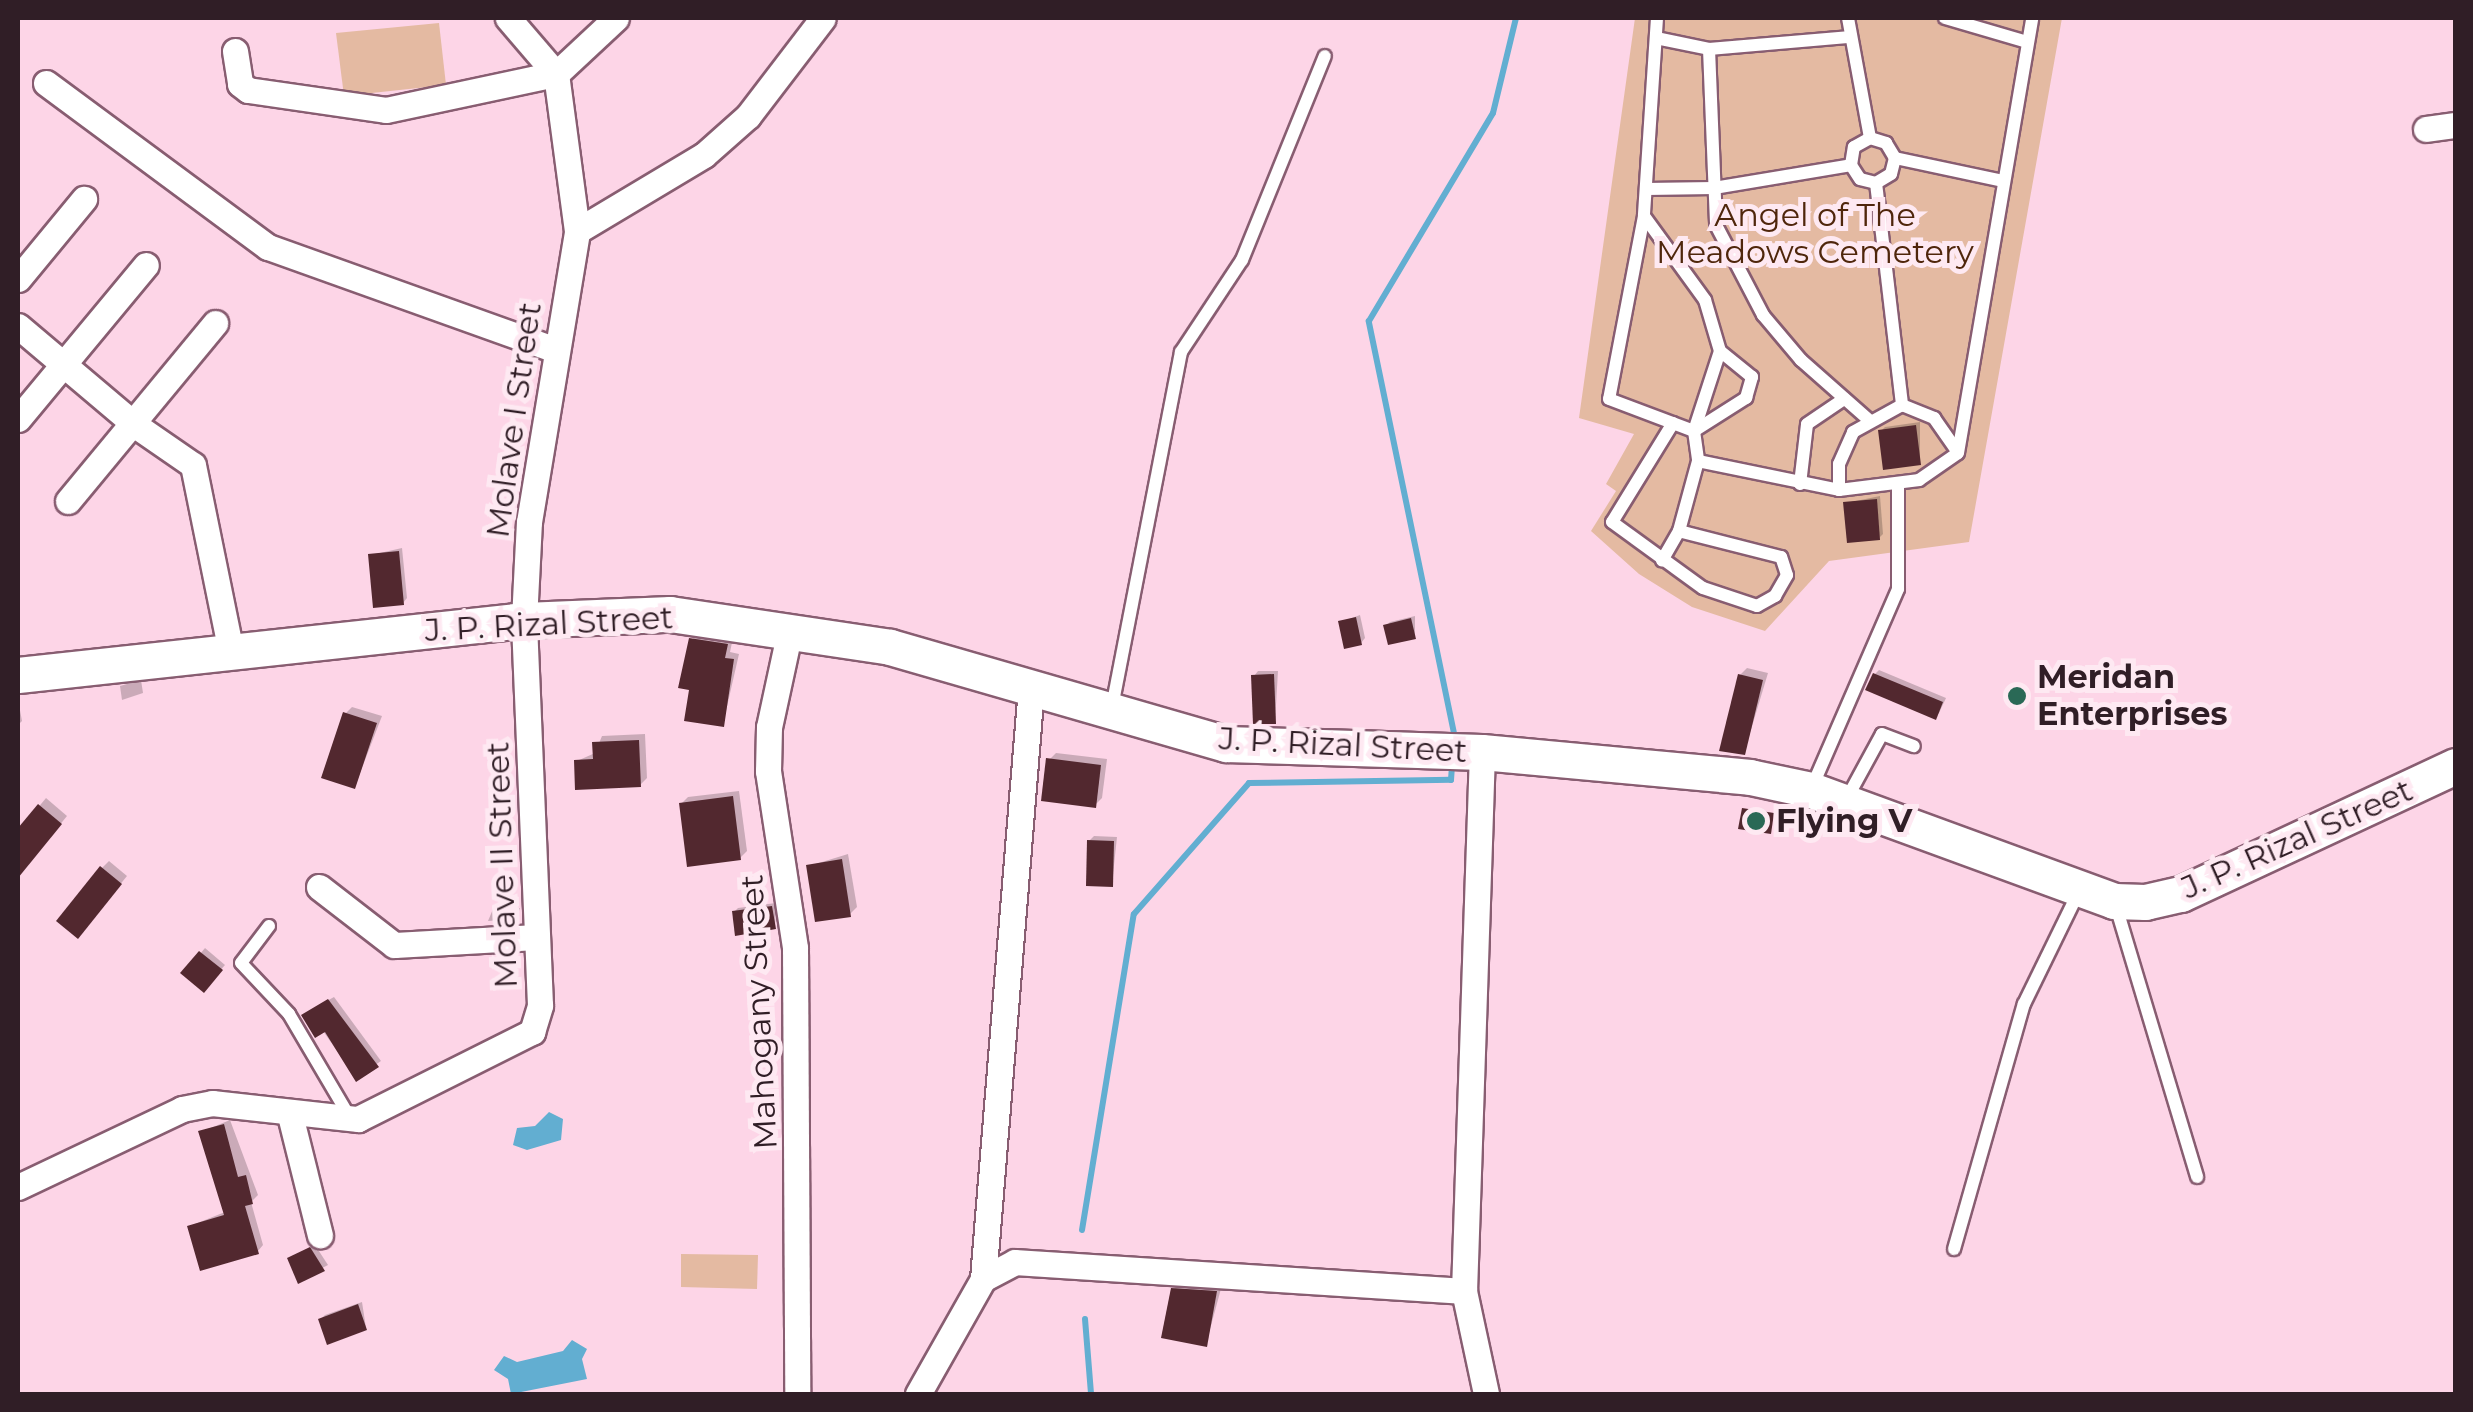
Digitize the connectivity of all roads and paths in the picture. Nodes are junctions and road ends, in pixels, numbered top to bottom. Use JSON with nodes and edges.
{"nodes":[{"id":1,"x":508,"y":18,"type":"edge"},
{"id":2,"x":616,"y":18,"type":"edge"},
{"id":3,"x":823,"y":18,"type":"edge"},
{"id":4,"x":1657,"y":18,"type":"edge"},
{"id":5,"x":1848,"y":18,"type":"edge"},
{"id":6,"x":1945,"y":18,"type":"edge"},
{"id":7,"x":2032,"y":18,"type":"edge"},
{"id":8,"x":1850,"y":37,"type":"junction"},
{"id":9,"x":1656,"y":38,"type":"junction"},
{"id":10,"x":2027,"y":42,"type":"junction"},
{"id":11,"x":1708,"y":48,"type":"junction"},
{"id":12,"x":235,"y":52,"type":"dead end"},
{"id":13,"x":1326,"y":56,"type":"dead end"},
{"id":14,"x":556,"y":74,"type":"junction"},
{"id":15,"x":46,"y":83,"type":"dead end"},
{"id":16,"x":2456,"y":126,"type":"edge"},
{"id":17,"x":2426,"y":129,"type":"dead end"},
{"id":18,"x":1870,"y":138,"type":"junction"},
{"id":19,"x":1895,"y":158,"type":"junction"},
{"id":20,"x":1851,"y":165,"type":"junction"},
{"id":21,"x":2003,"y":181,"type":"junction"},
{"id":22,"x":1876,"y":182,"type":"junction"},
{"id":23,"x":1714,"y":188,"type":"junction"},
{"id":24,"x":1646,"y":190,"type":"junction"},
{"id":25,"x":84,"y":199,"type":"dead end"},
{"id":26,"x":1644,"y":216,"type":"junction"},
{"id":27,"x":577,"y":231,"type":"junction"},
{"id":28,"x":146,"y":265,"type":"dead end"},
{"id":29,"x":18,"y":279,"type":"edge"},
{"id":30,"x":214,"y":323,"type":"dead end"},
{"id":31,"x":18,"y":326,"type":"edge"},
{"id":32,"x":554,"y":349,"type":"junction"},
{"id":33,"x":1720,"y":351,"type":"junction"},
{"id":34,"x":64,"y":364,"type":"junction"},
{"id":35,"x":1844,"y":399,"type":"junction"},
{"id":36,"x":1902,"y":406,"type":"junction"},
{"id":37,"x":18,"y":419,"type":"edge"},
{"id":38,"x":1869,"y":420,"type":"junction"},
{"id":39,"x":1672,"y":423,"type":"junction"},
{"id":40,"x":135,"y":425,"type":"junction"},
{"id":41,"x":1694,"y":431,"type":"junction"},
{"id":42,"x":1958,"y":453,"type":"junction"},
{"id":43,"x":1698,"y":461,"type":"junction"},
{"id":44,"x":1898,"y":482,"type":"junction"},
{"id":45,"x":1800,"y":484,"type":"junction"},
{"id":46,"x":1839,"y":490,"type":"junction"},
{"id":47,"x":68,"y":501,"type":"dead end"},
{"id":48,"x":1679,"y":531,"type":"junction"},
{"id":49,"x":1662,"y":560,"type":"junction"},
{"id":50,"x":524,"y":620,"type":"junction"},
{"id":51,"x":790,"y":630,"type":"junction"},
{"id":52,"x":231,"y":652,"type":"junction"},
{"id":53,"x":18,"y":676,"type":"edge"},
{"id":54,"x":1031,"y":688,"type":"junction"},
{"id":55,"x":1110,"y":714,"type":"junction"},
{"id":56,"x":1914,"y":746,"type":"dead end"},
{"id":57,"x":1482,"y":752,"type":"junction"},
{"id":58,"x":2456,"y":766,"type":"edge"},
{"id":59,"x":1811,"y":790,"type":"junction"},
{"id":60,"x":1844,"y":802,"type":"junction"},
{"id":61,"x":320,"y":887,"type":"dead end"},
{"id":62,"x":2080,"y":888,"type":"junction"},
{"id":63,"x":2114,"y":901,"type":"junction"},
{"id":64,"x":269,"y":926,"type":"dead end"},
{"id":65,"x":537,"y":938,"type":"junction"},
{"id":66,"x":290,"y":1115,"type":"junction"},
{"id":67,"x":350,"y":1118,"type":"junction"},
{"id":68,"x":2198,"y":1177,"type":"dead end"},
{"id":69,"x":18,"y":1188,"type":"edge"},
{"id":70,"x":320,"y":1235,"type":"dead end"},
{"id":71,"x":1954,"y":1249,"type":"dead end"},
{"id":72,"x":983,"y":1279,"type":"junction"},
{"id":73,"x":1464,"y":1291,"type":"junction"},
{"id":74,"x":797,"y":1394,"type":"edge"},
{"id":75,"x":918,"y":1394,"type":"edge"},
{"id":76,"x":1486,"y":1394,"type":"edge"}],
"edges":[{"from":1,"to":14,"type":"street"},
{"from":2,"to":14,"type":"street"},
{"from":3,"to":27,"type":"street"},
{"from":4,"to":9,"type":"lane"},
{"from":5,"to":8,"type":"lane"},
{"from":6,"to":10,"type":"lane"},
{"from":7,"to":10,"type":"lane"},
{"from":8,"to":11,"type":"lane"},
{"from":8,"to":18,"type":"lane"},
{"from":9,"to":11,"type":"lane"},
{"from":9,"to":24,"type":"lane"},
{"from":10,"to":21,"type":"lane"},
{"from":11,"to":23,"type":"lane"},
{"from":12,"to":14,"type":"street"},
{"from":13,"to":55,"type":"lane"},
{"from":14,"to":27,"type":"street","name":"Molave I Street"},
{"from":15,"to":32,"type":"street"},
{"from":16,"to":17,"type":"street"},
{"from":18,"to":19,"type":"lane"},
{"from":18,"to":20,"type":"lane"},
{"from":19,"to":21,"type":"lane"},
{"from":19,"to":22,"type":"lane"},
{"from":20,"to":22,"type":"lane"},
{"from":20,"to":23,"type":"lane"},
{"from":21,"to":42,"type":"lane"},
{"from":22,"to":36,"type":"lane"},
{"from":23,"to":24,"type":"lane"},
{"from":23,"to":35,"type":"lane"},
{"from":24,"to":26,"type":"lane"},
{"from":25,"to":29,"type":"street"},
{"from":26,"to":33,"type":"lane"},
{"from":26,"to":39,"type":"lane"},
{"from":27,"to":32,"type":"street","name":"Molave I Street"},
{"from":28,"to":34,"type":"street"},
{"from":30,"to":40,"type":"street"},
{"from":31,"to":34,"type":"street"},
{"from":32,"to":50,"type":"street","name":"Molave I Street"},
{"from":33,"to":41,"type":"lane"},
{"from":33,"to":41,"type":"lane"},
{"from":34,"to":37,"type":"street"},
{"from":34,"to":40,"type":"street"},
{"from":35,"to":38,"type":"lane"},
{"from":35,"to":45,"type":"lane"},
{"from":36,"to":38,"type":"lane"},
{"from":36,"to":42,"type":"lane"},
{"from":38,"to":46,"type":"lane"},
{"from":39,"to":41,"type":"lane"},
{"from":39,"to":49,"type":"lane"},
{"from":40,"to":47,"type":"street"},
{"from":40,"to":52,"type":"street"},
{"from":41,"to":43,"type":"lane"},
{"from":42,"to":44,"type":"lane"},
{"from":43,"to":45,"type":"lane"},
{"from":43,"to":48,"type":"lane"},
{"from":44,"to":46,"type":"lane"},
{"from":44,"to":59,"type":"lane"},
{"from":45,"to":46,"type":"lane"},
{"from":48,"to":49,"type":"lane"},
{"from":48,"to":49,"type":"lane"},
{"from":50,"to":51,"type":"main road","name":"J. P. Rizal Street"},
{"from":50,"to":52,"type":"main road","name":"J. P. Rizal Street"},
{"from":50,"to":65,"type":"street","name":"Molave II Street"},
{"from":51,"to":54,"type":"main road","name":"J. P. Rizal Street"},
{"from":51,"to":74,"type":"street","name":"Mahogany Street"},
{"from":52,"to":53,"type":"main road","name":"J. P. Rizal Street"},
{"from":54,"to":55,"type":"main road","name":"J. P. Rizal Street"},
{"from":54,"to":72,"type":"street"},
{"from":55,"to":57,"type":"main road","name":"J. P. Rizal Street"},
{"from":56,"to":60,"type":"lane"},
{"from":57,"to":59,"type":"main road","name":"J. P. Rizal Street"},
{"from":57,"to":73,"type":"street"},
{"from":58,"to":63,"type":"main road","name":"J. P. Rizal Street"},
{"from":59,"to":60,"type":"main road","name":"J. P. Rizal Street"},
{"from":60,"to":62,"type":"main road","name":"J. P. Rizal Street"},
{"from":61,"to":65,"type":"street"},
{"from":62,"to":63,"type":"main road","name":"J. P. Rizal Street"},
{"from":62,"to":71,"type":"lane"},
{"from":63,"to":68,"type":"lane"},
{"from":64,"to":67,"type":"lane"},
{"from":65,"to":67,"type":"street","name":"Molave II Street"},
{"from":66,"to":67,"type":"street","name":"Molave II Street"},
{"from":66,"to":69,"type":"street","name":"Molave II Street"},
{"from":66,"to":70,"type":"street"},
{"from":72,"to":73,"type":"street"},
{"from":72,"to":75,"type":"street"},
{"from":73,"to":76,"type":"street"}]}
